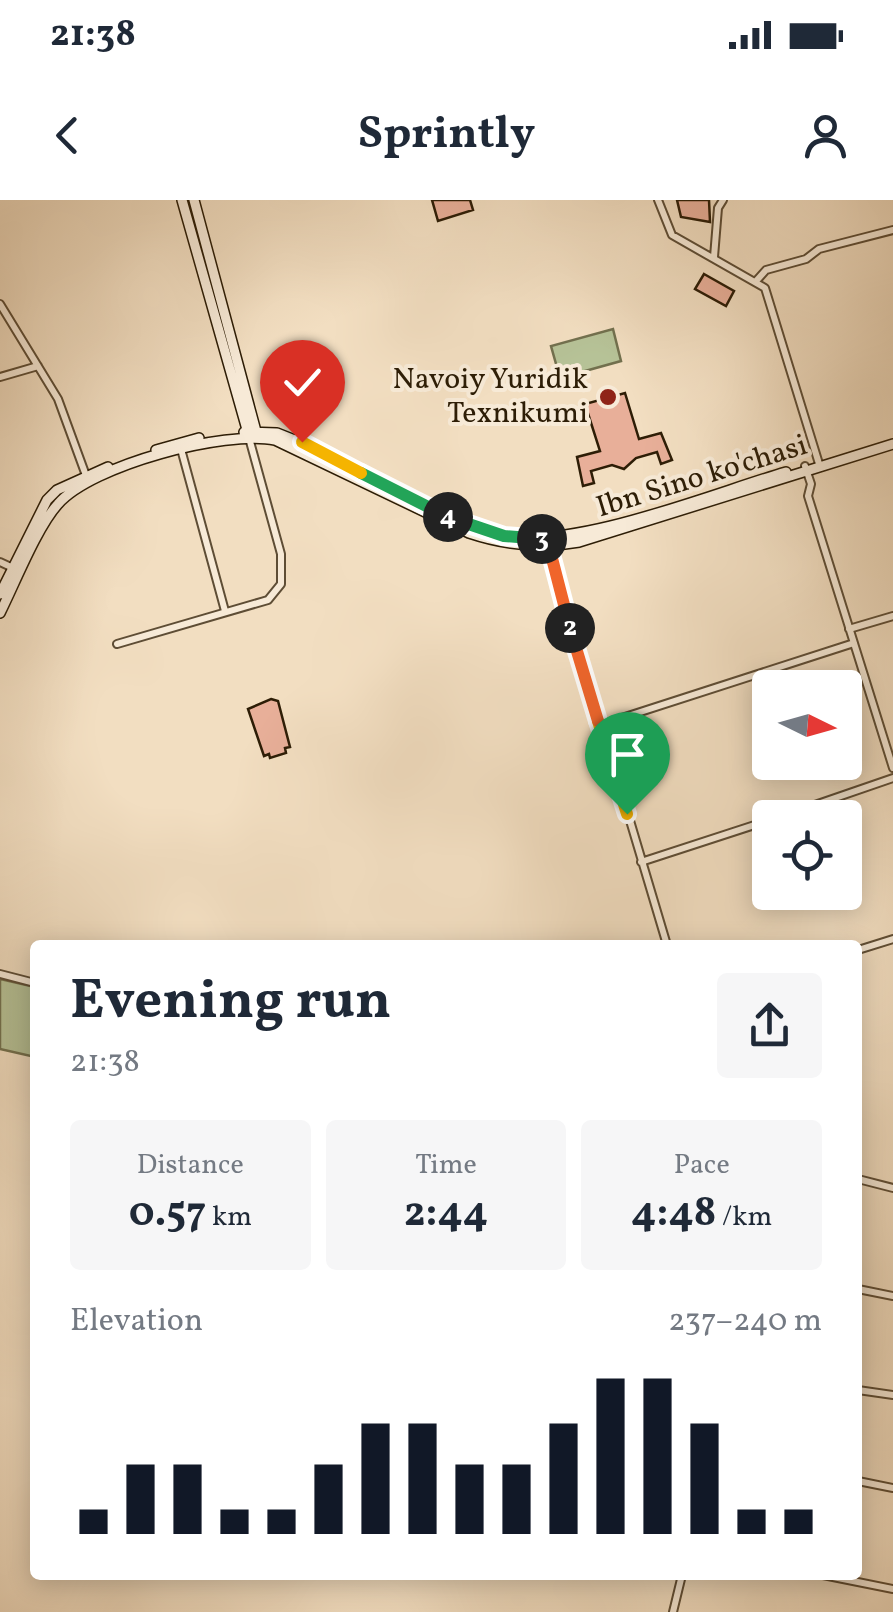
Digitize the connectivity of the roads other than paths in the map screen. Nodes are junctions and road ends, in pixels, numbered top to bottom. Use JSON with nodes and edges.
{"nodes":[{"id":1,"x":182,"y":200,"type":"edge"},
{"id":2,"x":194,"y":200,"type":"edge"},
{"id":3,"x":658,"y":200,"type":"edge"},
{"id":4,"x":722,"y":200,"type":"edge"},
{"id":5,"x":893,"y":230,"type":"edge"},
{"id":6,"x":714,"y":258,"type":"junction"},
{"id":7,"x":757,"y":280,"type":"junction"},
{"id":8,"x":0,"y":304,"type":"edge"},
{"id":9,"x":38,"y":366,"type":"junction"},
{"id":10,"x":0,"y":377,"type":"edge"},
{"id":11,"x":253,"y":434,"type":"junction"},
{"id":12,"x":893,"y":441,"type":"edge"},
{"id":13,"x":180,"y":446,"type":"junction"},
{"id":14,"x":819,"y":464,"type":"junction"},
{"id":15,"x":806,"y":469,"type":"junction"},
{"id":16,"x":87,"y":480,"type":"junction"},
{"id":17,"x":548,"y":542,"type":"junction"},
{"id":18,"x":0,"y":562,"type":"edge"},
{"id":19,"x":13,"y":568,"type":"junction"},
{"id":20,"x":0,"y":594,"type":"edge"},
{"id":21,"x":225,"y":612,"type":"junction"},
{"id":22,"x":0,"y":613,"type":"edge"},
{"id":23,"x":893,"y":616,"type":"edge"},
{"id":24,"x":850,"y":629,"type":"junction"},
{"id":25,"x":854,"y":643,"type":"junction"},
{"id":26,"x":117,"y":644,"type":"dead end"},
{"id":27,"x":600,"y":725,"type":"junction"},
{"id":28,"x":893,"y":768,"type":"edge"},
{"id":29,"x":893,"y":778,"type":"edge"},
{"id":30,"x":829,"y":800,"type":"edge"},
{"id":31,"x":752,"y":826,"type":"edge"},
{"id":32,"x":641,"y":862,"type":"junction"},
{"id":33,"x":893,"y":938,"type":"edge"},
{"id":34,"x":665,"y":940,"type":"edge"},
{"id":35,"x":862,"y":949,"type":"edge"},
{"id":36,"x":0,"y":974,"type":"edge"},
{"id":37,"x":30,"y":982,"type":"edge"},
{"id":38,"x":862,"y":1179,"type":"edge"},
{"id":39,"x":893,"y":1188,"type":"edge"},
{"id":40,"x":862,"y":1289,"type":"edge"},
{"id":41,"x":893,"y":1296,"type":"edge"},
{"id":42,"x":862,"y":1390,"type":"edge"},
{"id":43,"x":893,"y":1394,"type":"edge"},
{"id":44,"x":862,"y":1482,"type":"edge"},
{"id":45,"x":893,"y":1488,"type":"edge"},
{"id":46,"x":681,"y":1580,"type":"edge"},
{"id":47,"x":846,"y":1580,"type":"edge"},
{"id":48,"x":893,"y":1590,"type":"edge"},
{"id":49,"x":673,"y":1612,"type":"edge"}],
"edges":[{"from":1,"to":11,"type":"main road"},
{"from":2,"to":11,"type":"main road"},
{"from":3,"to":6,"type":"street"},
{"from":4,"to":6,"type":"street"},
{"from":5,"to":7,"type":"street"},
{"from":6,"to":7,"type":"street"},
{"from":7,"to":14,"type":"street"},
{"from":8,"to":9,"type":"street"},
{"from":9,"to":10,"type":"street"},
{"from":9,"to":16,"type":"street"},
{"from":11,"to":13,"type":"main road"},
{"from":11,"to":17,"type":"main road"},
{"from":11,"to":21,"type":"street"},
{"from":12,"to":14,"type":"main road"},
{"from":13,"to":16,"type":"main road"},
{"from":13,"to":21,"type":"street"},
{"from":14,"to":15,"type":"main road"},
{"from":15,"to":17,"type":"main road"},
{"from":15,"to":24,"type":"street"},
{"from":16,"to":19,"type":"main road"},
{"from":16,"to":22,"type":"main road"},
{"from":17,"to":27,"type":"street"},
{"from":18,"to":19,"type":"street"},
{"from":19,"to":20,"type":"main road"},
{"from":21,"to":26,"type":"street"},
{"from":23,"to":24,"type":"street"},
{"from":24,"to":25,"type":"street"},
{"from":25,"to":27,"type":"street"},
{"from":25,"to":28,"type":"street"},
{"from":27,"to":32,"type":"street"},
{"from":29,"to":30,"type":"street"},
{"from":31,"to":32,"type":"street"},
{"from":32,"to":34,"type":"street"},
{"from":33,"to":35,"type":"street"},
{"from":36,"to":37,"type":"street"},
{"from":38,"to":39,"type":"street"},
{"from":40,"to":41,"type":"street"},
{"from":42,"to":43,"type":"street"},
{"from":44,"to":45,"type":"street"},
{"from":46,"to":49,"type":"street"},
{"from":47,"to":48,"type":"street"}]}
